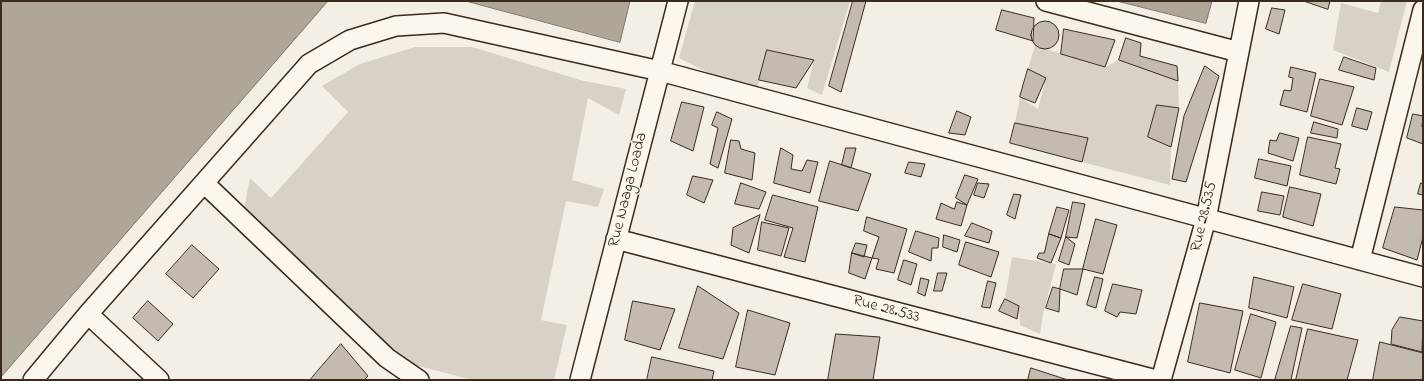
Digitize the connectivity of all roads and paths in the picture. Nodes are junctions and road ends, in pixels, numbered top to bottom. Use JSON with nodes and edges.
{"nodes":[{"id":1,"x":678,"y":1,"type":"edge"},
{"id":2,"x":1046,"y":1,"type":"edge"},
{"id":3,"x":1249,"y":1,"type":"edge"},
{"id":4,"x":1423,"y":10,"type":"edge"},
{"id":5,"x":1239,"y":52,"type":"junction"},
{"id":6,"x":660,"y":71,"type":"junction"},
{"id":7,"x":204,"y":183,"type":"junction"},
{"id":8,"x":1206,"y":219,"type":"junction"},
{"id":9,"x":616,"y":240,"type":"junction"},
{"id":10,"x":1360,"y":260,"type":"junction"},
{"id":11,"x":1423,"y":277,"type":"edge"},
{"id":12,"x":88,"y":314,"type":"junction"},
{"id":13,"x":33,"y":380,"type":"edge"},
{"id":14,"x":159,"y":380,"type":"edge"},
{"id":15,"x":419,"y":380,"type":"edge"},
{"id":16,"x":580,"y":380,"type":"edge"},
{"id":17,"x":1156,"y":380,"type":"edge"},
{"id":18,"x":1161,"y":380,"type":"edge"}],
"edges":[{"from":1,"to":6,"type":"street","name":"Rue Naaga Loada"},
{"from":2,"to":5,"type":"street"},
{"from":3,"to":5,"type":"street","name":"Rue 28.535"},
{"from":4,"to":10,"type":"street"},
{"from":5,"to":8,"type":"street","name":"Rue 28.535"},
{"from":6,"to":7,"type":"street"},
{"from":6,"to":8,"type":"street"},
{"from":6,"to":9,"type":"street","name":"Rue Naaga Loada"},
{"from":7,"to":12,"type":"street"},
{"from":7,"to":15,"type":"street"},
{"from":8,"to":10,"type":"street"},
{"from":8,"to":18,"type":"street","name":"Rue 28.535"},
{"from":9,"to":16,"type":"street","name":"Rue Naaga Loada"},
{"from":9,"to":17,"type":"street","name":"Rue 28.533"},
{"from":10,"to":11,"type":"street"},
{"from":12,"to":13,"type":"street"},
{"from":12,"to":14,"type":"street"}]}
